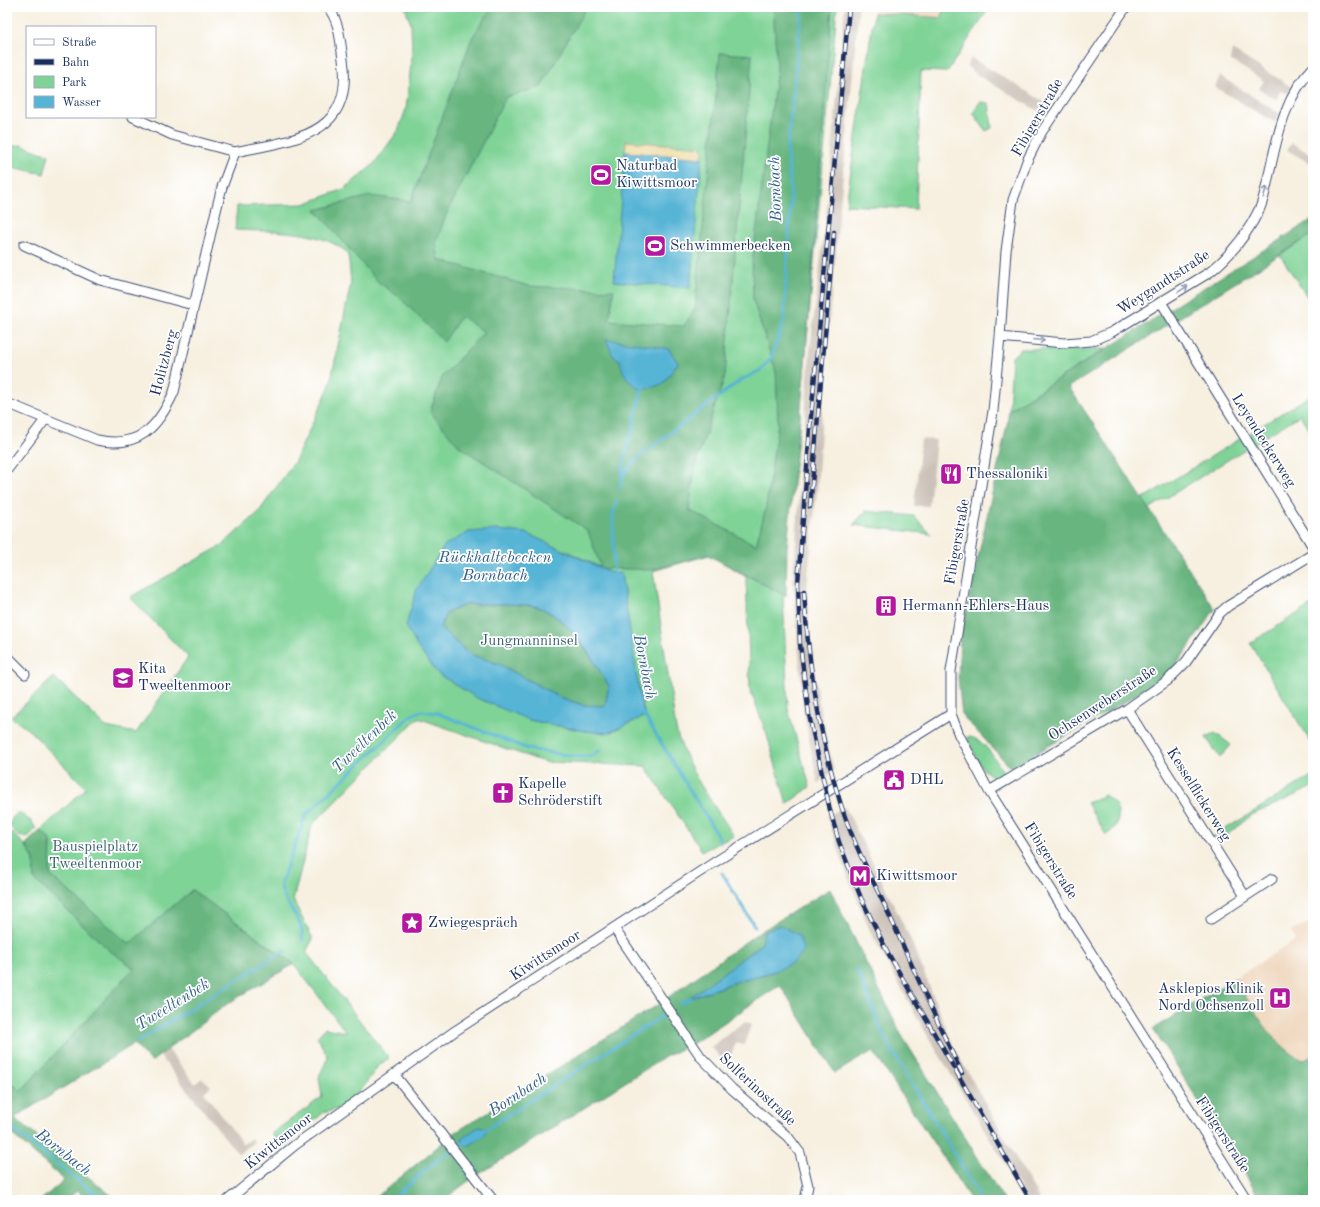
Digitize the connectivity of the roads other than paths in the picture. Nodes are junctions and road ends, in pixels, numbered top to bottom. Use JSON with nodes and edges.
{"nodes":[{"id":1,"x":328,"y":7,"type":"edge"},
{"id":2,"x":1126,"y":7,"type":"edge"},
{"id":3,"x":1313,"y":68,"type":"edge"},
{"id":4,"x":135,"y":118,"type":"edge"},
{"id":5,"x":235,"y":152,"type":"junction"},
{"id":6,"x":24,"y":245,"type":"dead end"},
{"id":7,"x":1161,"y":302,"type":"junction"},
{"id":8,"x":193,"y":305,"type":"junction"},
{"id":9,"x":1000,"y":337,"type":"junction"},
{"id":10,"x":7,"y":404,"type":"edge"},
{"id":11,"x":45,"y":420,"type":"junction"},
{"id":12,"x":7,"y":470,"type":"edge"},
{"id":13,"x":1313,"y":547,"type":"edge"},
{"id":14,"x":1313,"y":554,"type":"edge"},
{"id":15,"x":7,"y":656,"type":"edge"},
{"id":16,"x":25,"y":674,"type":"dead end"},
{"id":17,"x":1127,"y":709,"type":"junction"},
{"id":18,"x":951,"y":714,"type":"junction"},
{"id":19,"x":989,"y":791,"type":"junction"},
{"id":20,"x":1272,"y":879,"type":"dead end"},
{"id":21,"x":1245,"y":896,"type":"junction"},
{"id":22,"x":1211,"y":919,"type":"dead end"},
{"id":23,"x":614,"y":928,"type":"junction"},
{"id":24,"x":394,"y":1074,"type":"junction"},
{"id":25,"x":228,"y":1200,"type":"edge"},
{"id":26,"x":493,"y":1200,"type":"edge"},
{"id":27,"x":805,"y":1200,"type":"edge"},
{"id":28,"x":1247,"y":1200,"type":"edge"}],
"edges":[{"from":1,"to":5,"type":"street"},
{"from":2,"to":9,"type":"street","name":"Fibigerstraße"},
{"from":7,"to":3,"type":"street","name":"Weygandtstraße","one_way":true},
{"from":4,"to":5,"type":"street"},
{"from":5,"to":8,"type":"street","name":"Holitzberg"},
{"from":6,"to":8,"type":"street"},
{"from":9,"to":7,"type":"street","name":"Weygandtstraße","one_way":true},
{"from":7,"to":13,"type":"street","name":"Leyendeckerweg"},
{"from":8,"to":11,"type":"street","name":"Holitzberg"},
{"from":9,"to":18,"type":"street","name":"Fibigerstraße"},
{"from":10,"to":11,"type":"street","name":"Holitzberg"},
{"from":11,"to":12,"type":"street"},
{"from":14,"to":17,"type":"street","name":"Ochsenweberstraße"},
{"from":15,"to":16,"type":"street"},
{"from":17,"to":19,"type":"street","name":"Ochsenweberstraße"},
{"from":17,"to":21,"type":"street","name":"Kesselflickerweg"},
{"from":18,"to":19,"type":"street","name":"Fibigerstraße"},
{"from":18,"to":23,"type":"street","name":"Kiwittsmoor"},
{"from":19,"to":28,"type":"street","name":"Fibigerstraße"},
{"from":20,"to":21,"type":"street"},
{"from":21,"to":22,"type":"street"},
{"from":23,"to":24,"type":"street","name":"Kiwittsmoor"},
{"from":23,"to":27,"type":"street","name":"Solferinostraße"},
{"from":24,"to":25,"type":"street","name":"Kiwittsmoor"},
{"from":24,"to":26,"type":"street"}]}
